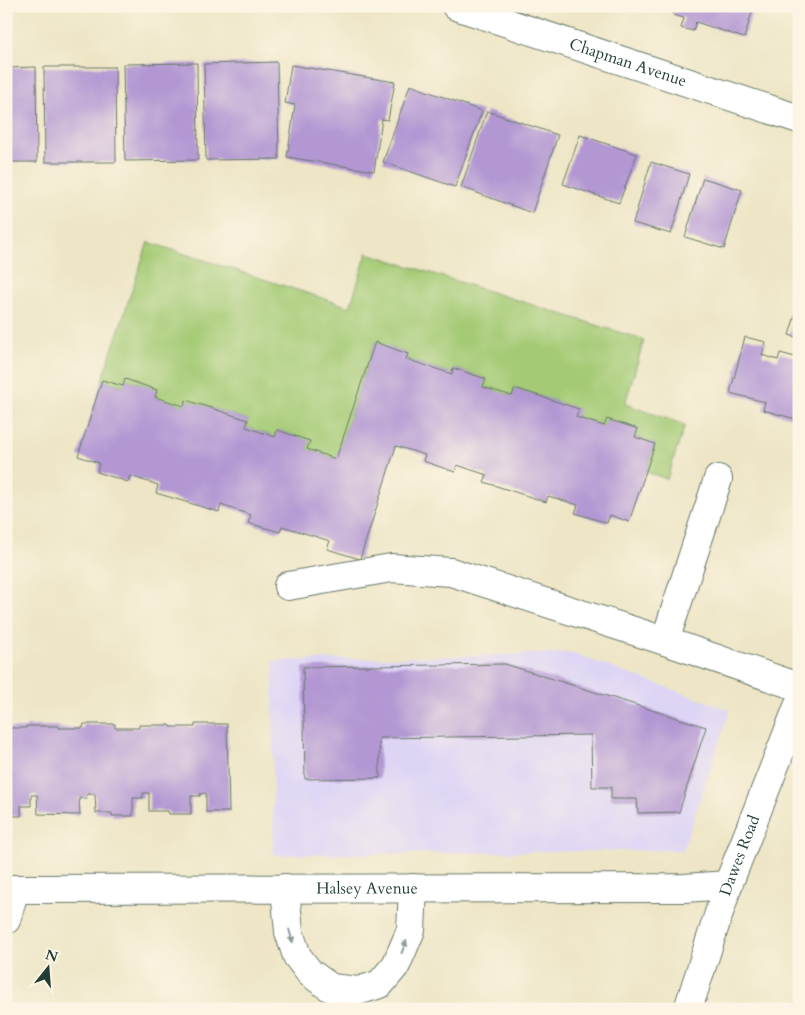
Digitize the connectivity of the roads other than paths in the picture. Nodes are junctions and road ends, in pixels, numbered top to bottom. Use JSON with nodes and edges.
{"nodes":[{"id":1,"x":456,"y":6,"type":"edge"},
{"id":2,"x":799,"y":119,"type":"edge"},
{"id":3,"x":718,"y":479,"type":"dead end"},
{"id":4,"x":288,"y":586,"type":"dead end"},
{"id":5,"x":665,"y":641,"type":"junction"},
{"id":6,"x":799,"y":687,"type":"edge"},
{"id":7,"x":799,"y":704,"type":"edge"},
{"id":8,"x":728,"y":885,"type":"junction"},
{"id":9,"x":285,"y":888,"type":"junction"},
{"id":10,"x":413,"y":888,"type":"junction"},
{"id":11,"x":10,"y":889,"type":"edge"},
{"id":12,"x":6,"y":920,"type":"edge"},
{"id":13,"x":688,"y":1009,"type":"edge"}],
"edges":[{"from":1,"to":2,"type":"street","name":"Chapman Avenue"},
{"from":3,"to":5,"type":"street"},
{"from":4,"to":5,"type":"street"},
{"from":5,"to":6,"type":"street"},
{"from":7,"to":8,"type":"street","name":"Dawes Road"},
{"from":8,"to":10,"type":"street","name":"Halsey Avenue"},
{"from":8,"to":13,"type":"street","name":"Dawes Road"},
{"from":9,"to":10,"type":"street","name":"Halsey Avenue"},
{"from":9,"to":10,"type":"street","one_way":true},
{"from":9,"to":11,"type":"street","name":"Halsey Avenue"},
{"from":11,"to":12,"type":"street"}]}
